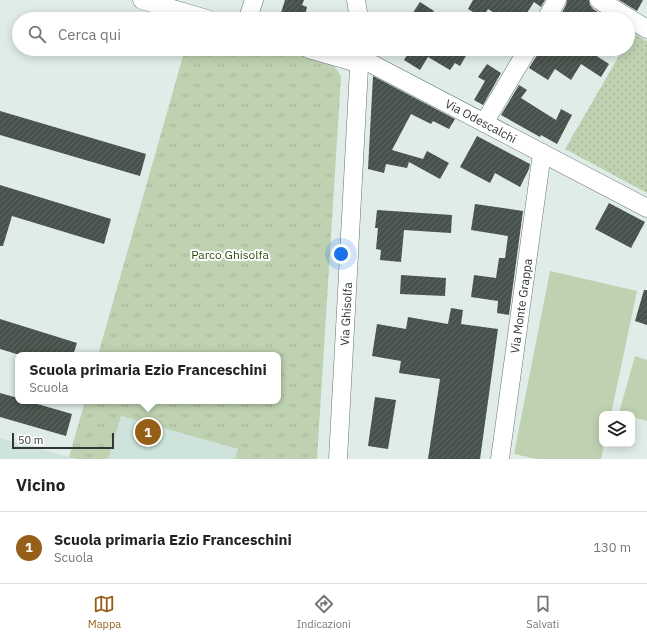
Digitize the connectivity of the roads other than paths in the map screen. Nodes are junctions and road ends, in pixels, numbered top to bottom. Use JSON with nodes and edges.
{"nodes":[{"id":1,"x":142,"y":0,"type":"edge"},
{"id":2,"x":356,"y":0,"type":"edge"},
{"id":3,"x":557,"y":0,"type":"edge"},
{"id":4,"x":599,"y":0,"type":"edge"},
{"id":5,"x":183,"y":12,"type":"edge"},
{"id":6,"x":358,"y":12,"type":"edge"},
{"id":7,"x":550,"y":12,"type":"edge"},
{"id":8,"x":619,"y":12,"type":"edge"},
{"id":9,"x":635,"y":22,"type":"edge"},
{"id":10,"x":647,"y":29,"type":"edge"},
{"id":11,"x":334,"y":56,"type":"edge"},
{"id":12,"x":359,"y":56,"type":"edge"},
{"id":13,"x":360,"y":56,"type":"edge"},
{"id":14,"x":361,"y":56,"type":"edge"},
{"id":15,"x":524,"y":56,"type":"edge"},
{"id":16,"x":484,"y":123,"type":"junction"},
{"id":17,"x":542,"y":153,"type":"junction"},
{"id":18,"x":647,"y":208,"type":"edge"},
{"id":19,"x":338,"y":459,"type":"edge"},
{"id":20,"x":500,"y":459,"type":"edge"}],
"edges":[{"from":1,"to":5,"type":"street"},
{"from":2,"to":6,"type":"street"},
{"from":3,"to":7,"type":"street"},
{"from":4,"to":8,"type":"street"},
{"from":9,"to":10,"type":"street"},
{"from":11,"to":12,"type":"street","name":"Via Odescalchi"},
{"from":13,"to":19,"type":"street","name":"Via Ghisolfa"},
{"from":14,"to":16,"type":"street","name":"Via Odescalchi"},
{"from":15,"to":16,"type":"street"},
{"from":16,"to":17,"type":"street","name":"Via Odescalchi"},
{"from":17,"to":18,"type":"street","name":"Via Odescalchi"},
{"from":17,"to":20,"type":"street","name":"Via Monte Grappa"}]}
